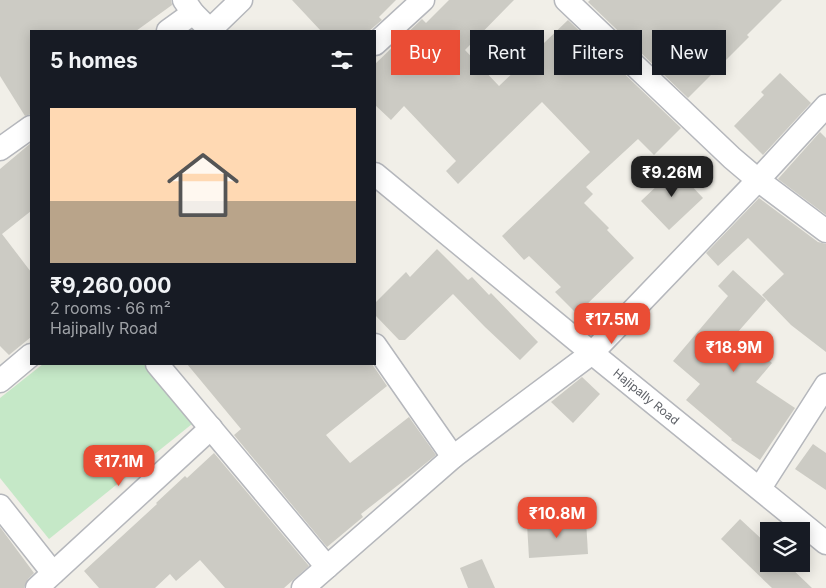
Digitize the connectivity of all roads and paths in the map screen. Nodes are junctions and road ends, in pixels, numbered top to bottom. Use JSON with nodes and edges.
{"nodes":[{"id":1,"x":241,"y":0,"type":"edge"},
{"id":2,"x":423,"y":0,"type":"edge"},
{"id":3,"x":566,"y":0,"type":"edge"},
{"id":4,"x":188,"y":7,"type":"edge"},
{"id":5,"x":169,"y":30,"type":"edge"},
{"id":6,"x":210,"y":30,"type":"edge"},
{"id":7,"x":376,"y":43,"type":"edge"},
{"id":8,"x":826,"y":106,"type":"edge"},
{"id":9,"x":30,"y":128,"type":"edge"},
{"id":10,"x":0,"y":149,"type":"edge"},
{"id":11,"x":376,"y":175,"type":"edge"},
{"id":12,"x":758,"y":180,"type":"junction"},
{"id":13,"x":826,"y":231,"type":"edge"},
{"id":14,"x":376,"y":345,"type":"edge"},
{"id":15,"x":592,"y":353,"type":"junction"},
{"id":16,"x":30,"y":356,"type":"edge"},
{"id":17,"x":158,"y":365,"type":"edge"},
{"id":18,"x":0,"y":381,"type":"edge"},
{"id":19,"x":826,"y":385,"type":"edge"},
{"id":20,"x":211,"y":428,"type":"junction"},
{"id":21,"x":453,"y":458,"type":"junction"},
{"id":22,"x":760,"y":488,"type":"junction"},
{"id":23,"x":0,"y":506,"type":"edge"},
{"id":24,"x":826,"y":542,"type":"edge"},
{"id":25,"x":327,"y":566,"type":"junction"},
{"id":26,"x":53,"y":573,"type":"junction"},
{"id":27,"x":37,"y":588,"type":"edge"},
{"id":28,"x":303,"y":588,"type":"edge"}],
"edges":[{"from":1,"to":6,"type":"street"},
{"from":2,"to":7,"type":"street"},
{"from":3,"to":12,"type":"street"},
{"from":4,"to":5,"type":"street"},
{"from":4,"to":6,"type":"street"},
{"from":8,"to":12,"type":"street"},
{"from":9,"to":10,"type":"street"},
{"from":11,"to":15,"type":"street","name":"Hajipally Road"},
{"from":12,"to":13,"type":"street"},
{"from":12,"to":15,"type":"street"},
{"from":14,"to":21,"type":"street"},
{"from":15,"to":21,"type":"street"},
{"from":15,"to":22,"type":"street","name":"Hajipally Road"},
{"from":16,"to":18,"type":"street"},
{"from":17,"to":20,"type":"street"},
{"from":19,"to":22,"type":"street"},
{"from":20,"to":25,"type":"street"},
{"from":20,"to":26,"type":"street"},
{"from":21,"to":25,"type":"street"},
{"from":22,"to":24,"type":"street","name":"Hajipally Road"},
{"from":23,"to":26,"type":"street"},
{"from":25,"to":28,"type":"street"},
{"from":26,"to":27,"type":"street"}]}
